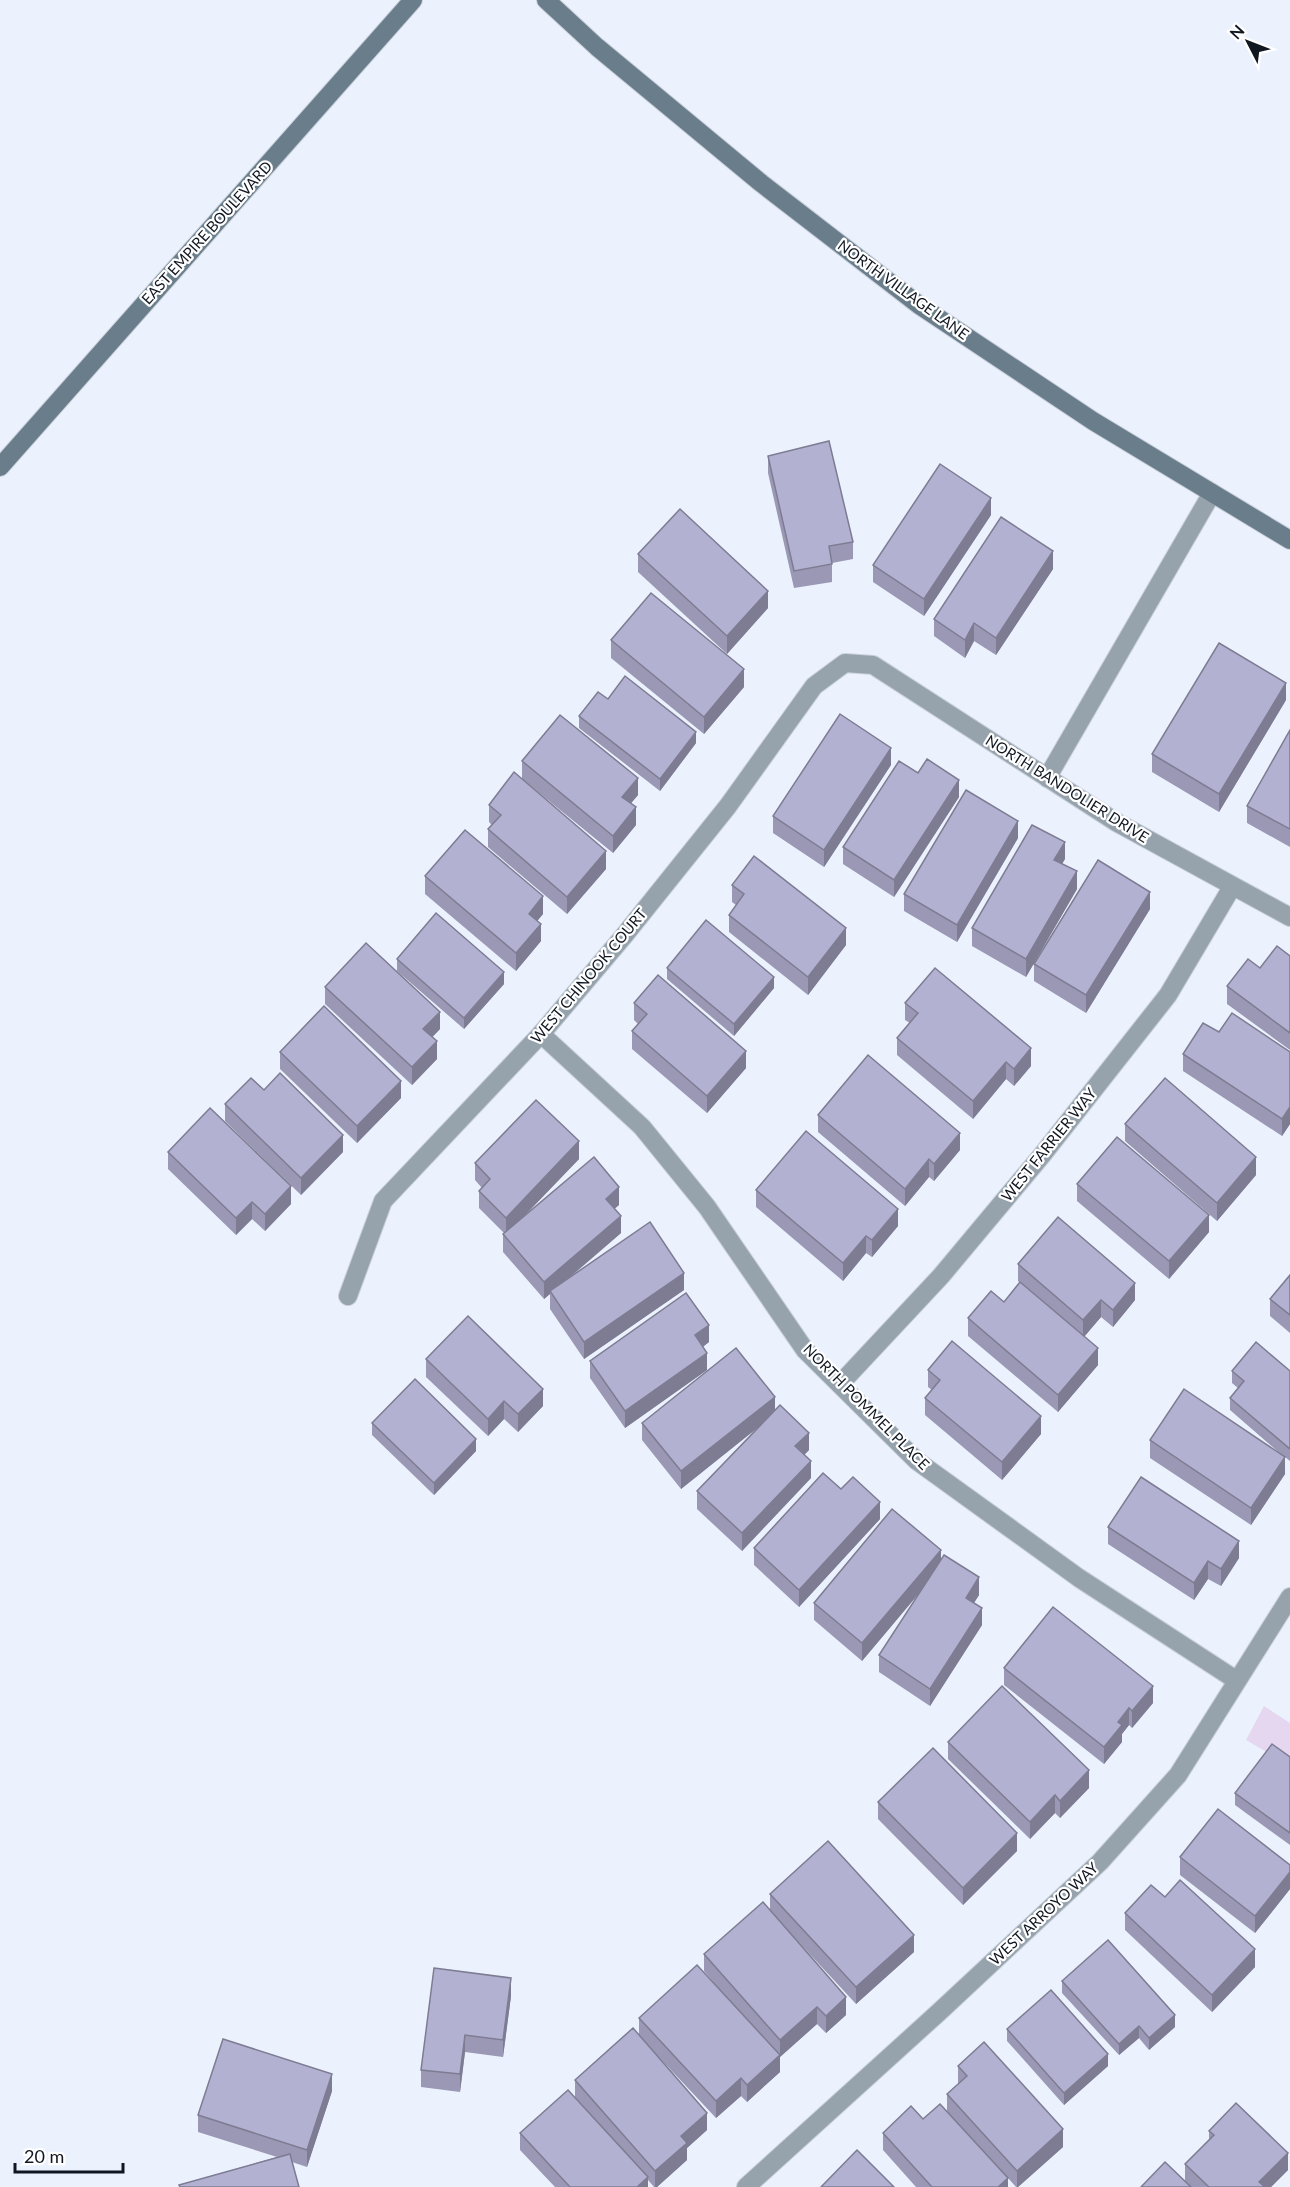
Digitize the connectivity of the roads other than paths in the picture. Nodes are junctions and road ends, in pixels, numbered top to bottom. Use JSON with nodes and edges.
{"nodes":[{"id":1,"x":413,"y":0,"type":"edge"},
{"id":2,"x":546,"y":0,"type":"edge"},
{"id":3,"x":0,"y":466,"type":"edge"},
{"id":4,"x":1212,"y":494,"type":"junction"},
{"id":5,"x":1290,"y":540,"type":"edge"},
{"id":6,"x":845,"y":663,"type":"joint"},
{"id":7,"x":1047,"y":778,"type":"junction"},
{"id":8,"x":1232,"y":886,"type":"junction"},
{"id":9,"x":1290,"y":917,"type":"edge"},
{"id":10,"x":541,"y":1034,"type":"junction"},
{"id":11,"x":348,"y":1296,"type":"dead end"},
{"id":12,"x":840,"y":1384,"type":"junction"},
{"id":13,"x":1290,"y":1597,"type":"edge"},
{"id":14,"x":1236,"y":1680,"type":"junction"},
{"id":15,"x":746,"y":2187,"type":"edge"}],
"edges":[{"from":1,"to":3,"type":"street","name":"EAST EMPIRE BOULEVARD"},
{"from":2,"to":4,"type":"street","name":"NORTH VILLAGE LANE"},
{"from":4,"to":5,"type":"street","name":"NORTH VILLAGE LANE"},
{"from":4,"to":7,"type":"street"},
{"from":6,"to":7,"type":"street","name":"NORTH BANDOLIER DRIVE"},
{"from":6,"to":10,"type":"street","name":"WEST CHINOOK COURT"},
{"from":7,"to":8,"type":"street","name":"NORTH BANDOLIER DRIVE"},
{"from":8,"to":9,"type":"street","name":"NORTH BANDOLIER DRIVE"},
{"from":8,"to":12,"type":"street","name":"WEST FARRIER WAY"},
{"from":10,"to":11,"type":"street","name":"WEST CHINOOK COURT"},
{"from":10,"to":12,"type":"street","name":"NORTH POMMEL PLACE"},
{"from":12,"to":14,"type":"street","name":"NORTH POMMEL PLACE"},
{"from":13,"to":14,"type":"street","name":"WEST ARROYO WAY"},
{"from":14,"to":15,"type":"street","name":"WEST ARROYO WAY"}]}
